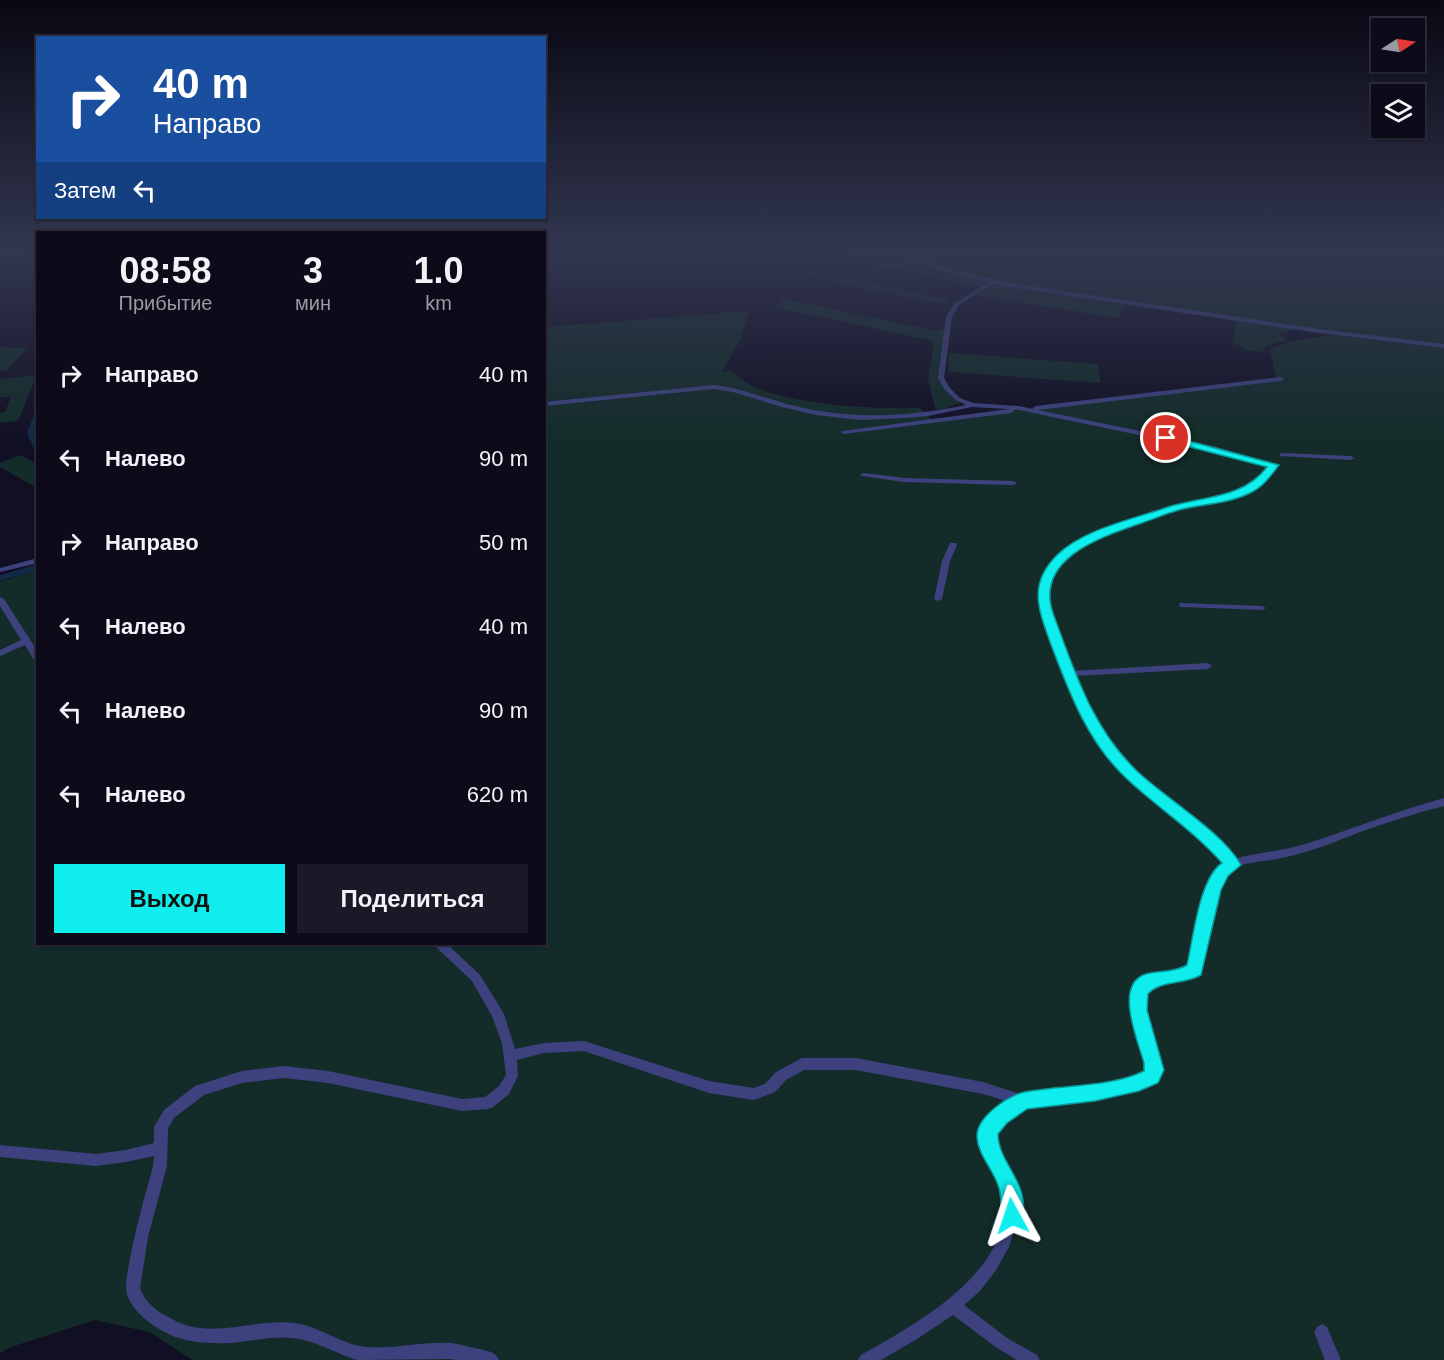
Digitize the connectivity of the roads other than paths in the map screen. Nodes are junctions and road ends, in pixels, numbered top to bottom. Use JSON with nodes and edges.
{"nodes":[{"id":1,"x":952,"y":313,"type":"edge"},
{"id":2,"x":1198,"y":313,"type":"edge"},
{"id":3,"x":1444,"y":346,"type":"edge"},
{"id":4,"x":1281,"y":379,"type":"dead end"},
{"id":5,"x":546,"y":404,"type":"edge"},
{"id":6,"x":972,"y":405,"type":"junction"},
{"id":7,"x":1027,"y":409,"type":"junction"},
{"id":8,"x":844,"y":432,"type":"dead end"},
{"id":9,"x":1282,"y":455,"type":"dead end"},
{"id":10,"x":1351,"y":458,"type":"dead end"},
{"id":11,"x":864,"y":475,"type":"dead end"},
{"id":12,"x":1013,"y":483,"type":"dead end"},
{"id":13,"x":953,"y":545,"type":"dead end"},
{"id":14,"x":36,"y":561,"type":"edge"},
{"id":15,"x":0,"y":570,"type":"edge"},
{"id":16,"x":0,"y":599,"type":"edge"},
{"id":17,"x":938,"y":599,"type":"dead end"},
{"id":18,"x":1183,"y":605,"type":"dead end"},
{"id":19,"x":1262,"y":608,"type":"dead end"},
{"id":20,"x":25,"y":642,"type":"junction"},
{"id":21,"x":0,"y":653,"type":"edge"},
{"id":22,"x":36,"y":657,"type":"edge"},
{"id":23,"x":1208,"y":666,"type":"dead end"},
{"id":24,"x":1068,"y":674,"type":"junction"},
{"id":25,"x":1444,"y":802,"type":"edge"},
{"id":26,"x":1233,"y":865,"type":"junction"},
{"id":27,"x":441,"y":945,"type":"edge"},
{"id":28,"x":511,"y":1056,"type":"junction"},
{"id":29,"x":1023,"y":1101,"type":"junction"},
{"id":30,"x":159,"y":1148,"type":"junction"},
{"id":31,"x":0,"y":1151,"type":"edge"},
{"id":32,"x":953,"y":1306,"type":"junction"},
{"id":33,"x":1322,"y":1332,"type":"dead end"},
{"id":34,"x":491,"y":1360,"type":"edge"},
{"id":35,"x":866,"y":1360,"type":"edge"},
{"id":36,"x":1032,"y":1360,"type":"edge"},
{"id":37,"x":1333,"y":1360,"type":"edge"}],
"edges":[{"from":1,"to":6,"type":"street"},
{"from":2,"to":3,"type":"street"},
{"from":4,"to":7,"type":"street"},
{"from":5,"to":6,"type":"street"},
{"from":6,"to":7,"type":"street"},
{"from":7,"to":8,"type":"street"},
{"from":7,"to":24,"type":"street"},
{"from":9,"to":10,"type":"street"},
{"from":11,"to":12,"type":"street"},
{"from":13,"to":17,"type":"street"},
{"from":14,"to":15,"type":"street"},
{"from":16,"to":20,"type":"street"},
{"from":18,"to":19,"type":"street"},
{"from":20,"to":21,"type":"street"},
{"from":20,"to":22,"type":"street"},
{"from":23,"to":24,"type":"street"},
{"from":24,"to":26,"type":"street"},
{"from":25,"to":26,"type":"street"},
{"from":26,"to":29,"type":"street"},
{"from":27,"to":28,"type":"street"},
{"from":28,"to":29,"type":"street"},
{"from":28,"to":30,"type":"street"},
{"from":29,"to":32,"type":"street"},
{"from":30,"to":31,"type":"street"},
{"from":30,"to":34,"type":"street"},
{"from":32,"to":35,"type":"street"},
{"from":32,"to":36,"type":"street"},
{"from":33,"to":37,"type":"street"}]}
